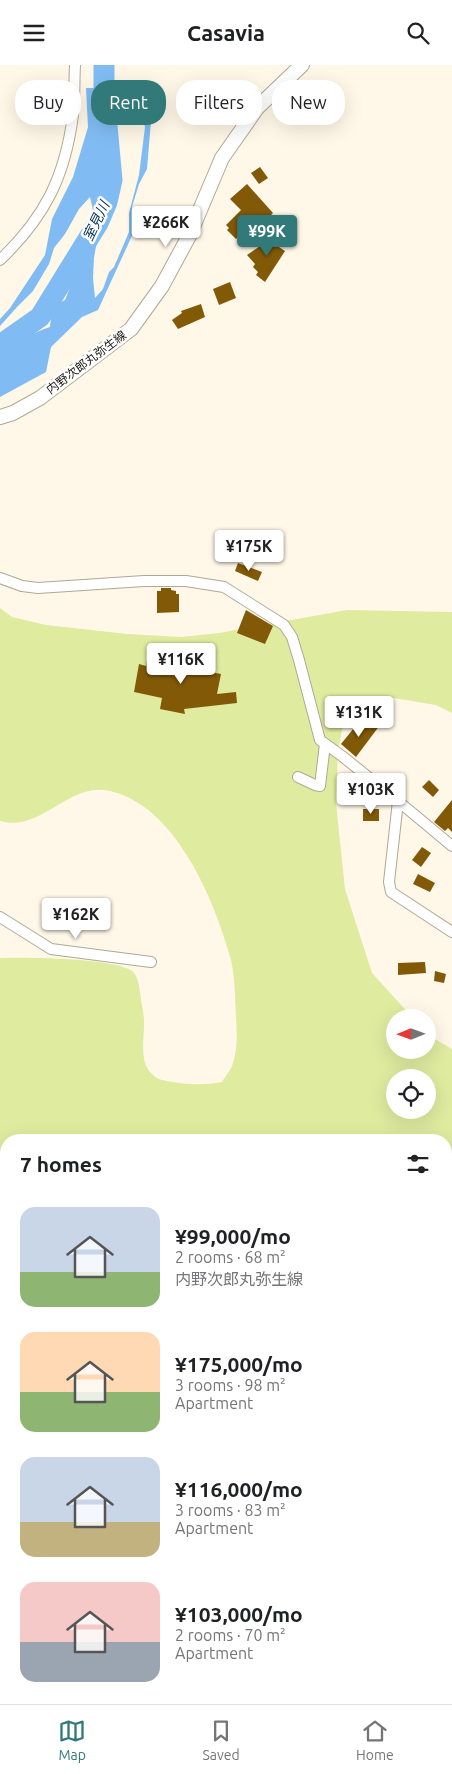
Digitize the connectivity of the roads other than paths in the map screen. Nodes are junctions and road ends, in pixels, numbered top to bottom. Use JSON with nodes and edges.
{"nodes":[{"id":1,"x":74,"y":65,"type":"edge"},
{"id":2,"x":302,"y":65,"type":"edge"},
{"id":3,"x":0,"y":260,"type":"edge"},
{"id":4,"x":0,"y":417,"type":"edge"},
{"id":5,"x":0,"y":578,"type":"edge"},
{"id":6,"x":325,"y":744,"type":"junction"},
{"id":7,"x":298,"y":777,"type":"dead end"},
{"id":8,"x":398,"y":801,"type":"junction"},
{"id":9,"x":452,"y":846,"type":"edge"},
{"id":10,"x":0,"y":917,"type":"edge"},
{"id":11,"x":452,"y":932,"type":"edge"},
{"id":12,"x":151,"y":962,"type":"dead end"}],
"edges":[{"from":1,"to":3,"type":"street"},
{"from":2,"to":4,"type":"main road","name":"内野次郎丸弥生線"},
{"from":5,"to":6,"type":"street"},
{"from":6,"to":7,"type":"street"},
{"from":6,"to":8,"type":"street"},
{"from":8,"to":9,"type":"street"},
{"from":8,"to":11,"type":"street"},
{"from":10,"to":12,"type":"street"}]}
